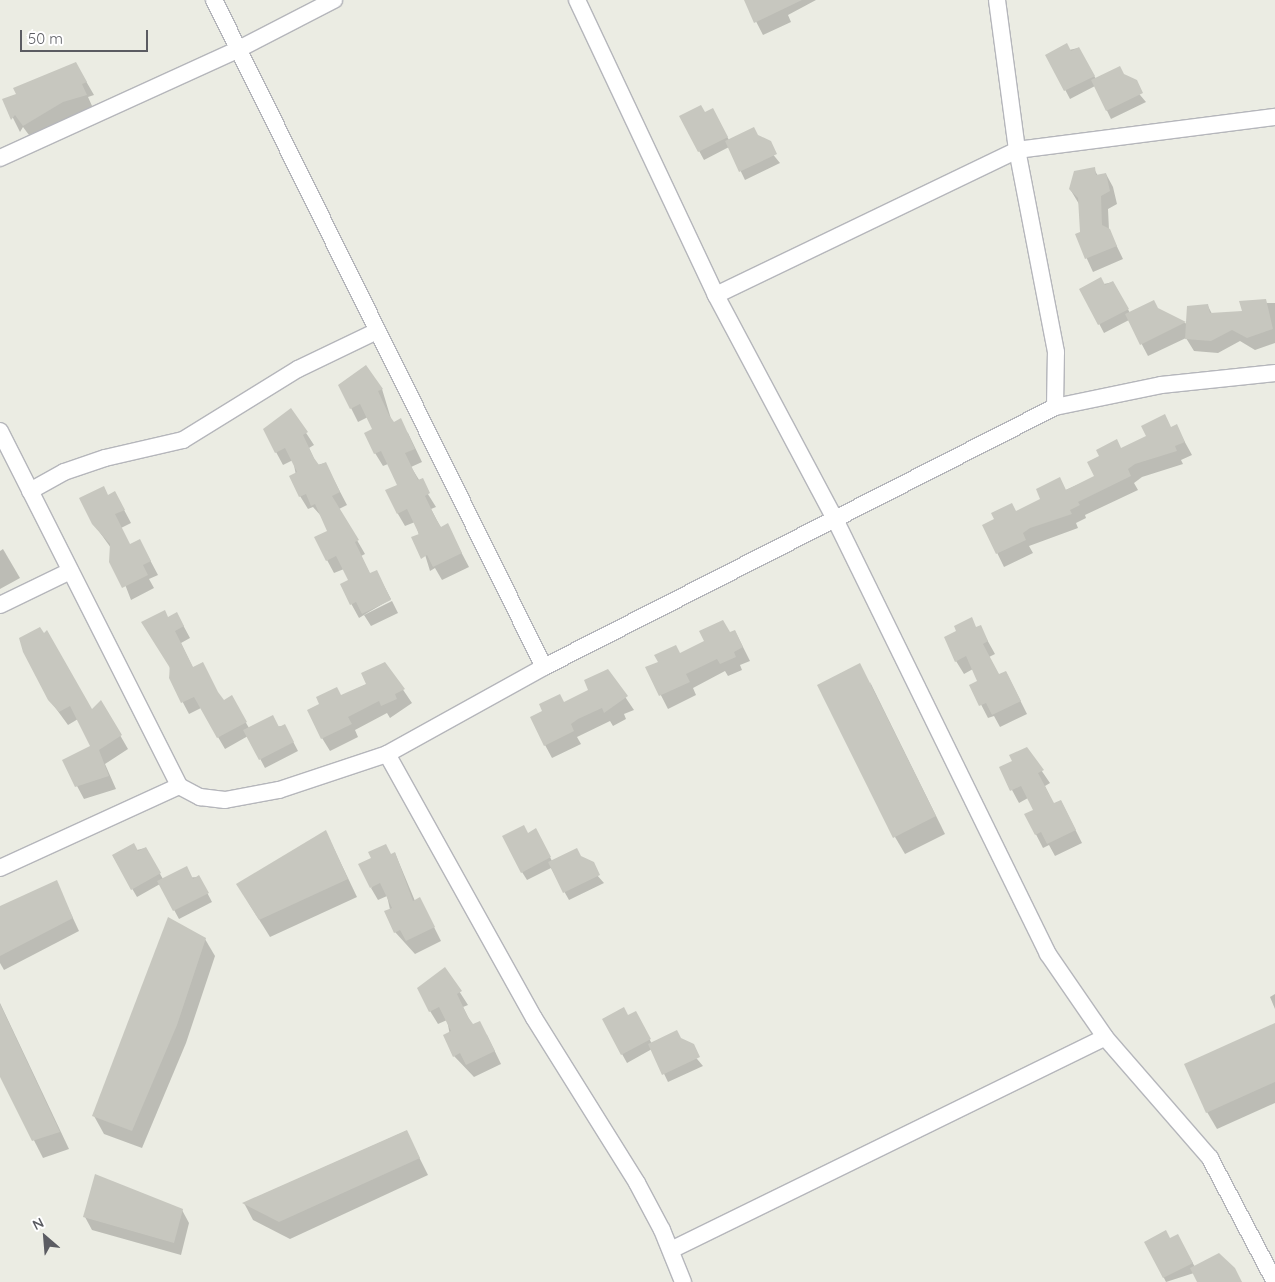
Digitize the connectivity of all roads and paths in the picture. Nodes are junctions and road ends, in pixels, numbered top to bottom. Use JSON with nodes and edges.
{"nodes":[{"id":1,"x":214,"y":0,"type":"edge"},
{"id":2,"x":334,"y":0,"type":"edge"},
{"id":3,"x":577,"y":0,"type":"edge"},
{"id":4,"x":998,"y":0,"type":"edge"},
{"id":5,"x":239,"y":49,"type":"junction"},
{"id":6,"x":1275,"y":117,"type":"edge"},
{"id":7,"x":1017,"y":150,"type":"junction"},
{"id":8,"x":0,"y":158,"type":"edge"},
{"id":9,"x":716,"y":295,"type":"junction"},
{"id":10,"x":376,"y":332,"type":"junction"},
{"id":11,"x":1275,"y":373,"type":"edge"},
{"id":12,"x":1054,"y":407,"type":"junction"},
{"id":13,"x":0,"y":431,"type":"edge"},
{"id":14,"x":30,"y":491,"type":"junction"},
{"id":15,"x":836,"y":521,"type":"junction"},
{"id":16,"x":70,"y":571,"type":"junction"},
{"id":17,"x":0,"y":605,"type":"edge"},
{"id":18,"x":544,"y":667,"type":"junction"},
{"id":19,"x":387,"y":754,"type":"junction"},
{"id":20,"x":179,"y":786,"type":"junction"},
{"id":21,"x":0,"y":868,"type":"edge"},
{"id":22,"x":1106,"y":1037,"type":"junction"},
{"id":23,"x":670,"y":1250,"type":"junction"},
{"id":24,"x":683,"y":1282,"type":"edge"},
{"id":25,"x":1275,"y":1282,"type":"edge"}],
"edges":[{"from":1,"to":5,"type":"street"},
{"from":2,"to":5,"type":"street"},
{"from":3,"to":9,"type":"street"},
{"from":4,"to":7,"type":"street"},
{"from":5,"to":8,"type":"street"},
{"from":5,"to":10,"type":"street"},
{"from":6,"to":7,"type":"street"},
{"from":7,"to":9,"type":"street"},
{"from":7,"to":12,"type":"street"},
{"from":9,"to":15,"type":"street"},
{"from":10,"to":14,"type":"street"},
{"from":10,"to":18,"type":"street"},
{"from":11,"to":12,"type":"street"},
{"from":12,"to":15,"type":"street"},
{"from":13,"to":14,"type":"street"},
{"from":14,"to":16,"type":"street"},
{"from":15,"to":18,"type":"street"},
{"from":15,"to":22,"type":"street"},
{"from":16,"to":17,"type":"street"},
{"from":16,"to":20,"type":"street"},
{"from":18,"to":19,"type":"street"},
{"from":19,"to":20,"type":"street"},
{"from":19,"to":23,"type":"street"},
{"from":20,"to":21,"type":"street"},
{"from":22,"to":23,"type":"street"},
{"from":22,"to":25,"type":"street"},
{"from":23,"to":24,"type":"street"}]}
